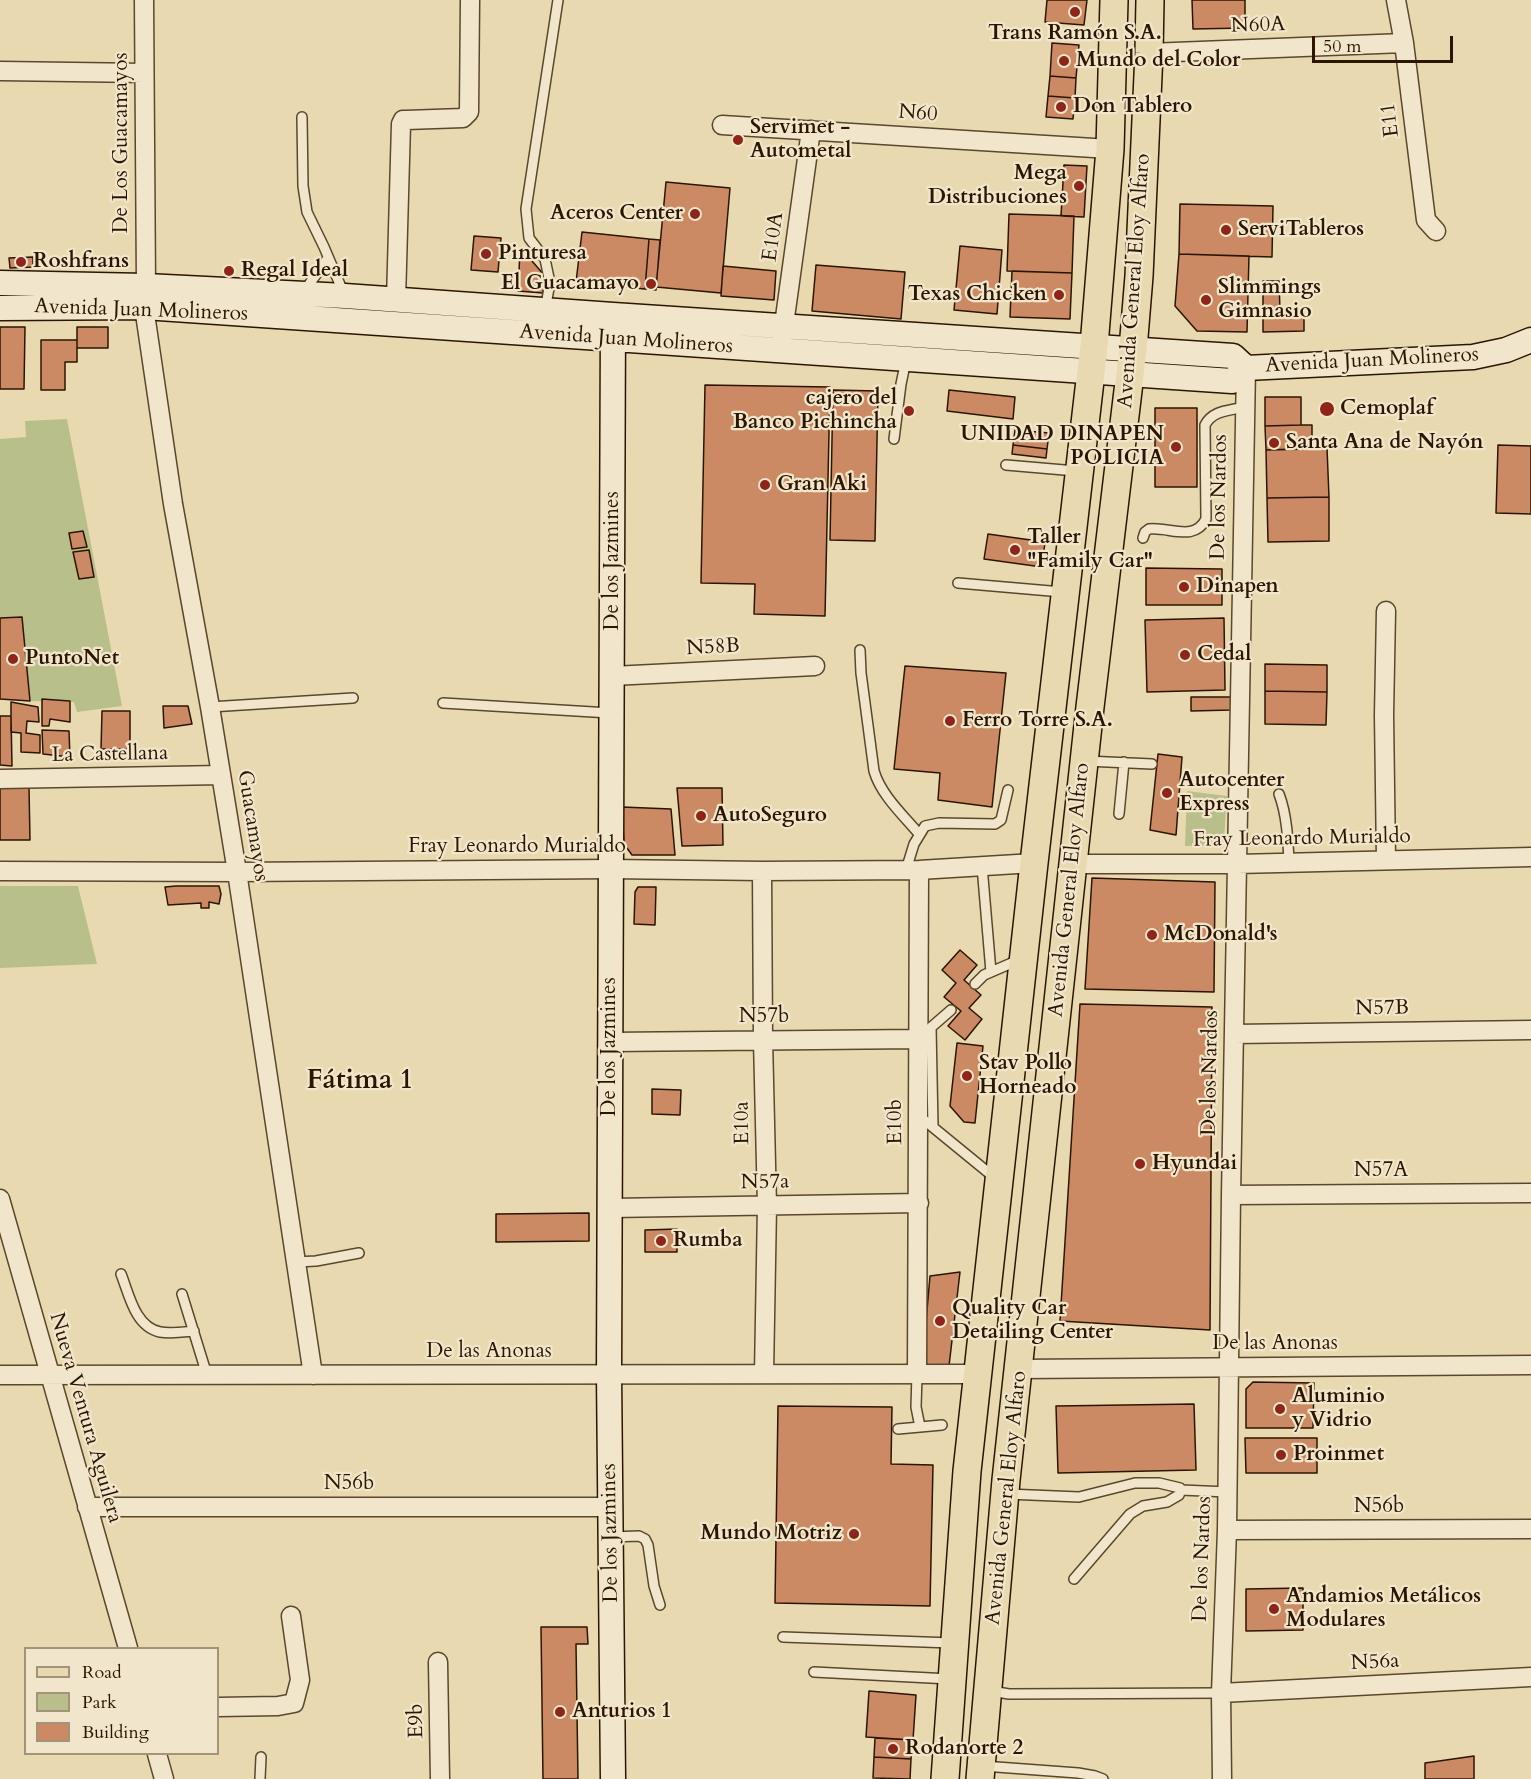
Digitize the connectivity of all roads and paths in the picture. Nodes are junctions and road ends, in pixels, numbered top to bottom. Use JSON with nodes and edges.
{"nodes":[{"id":1,"x":144,"y":0,"type":"edge"},
{"id":2,"x":470,"y":0,"type":"edge"},
{"id":3,"x":558,"y":0,"type":"edge"},
{"id":4,"x":1114,"y":0,"type":"edge"},
{"id":5,"x":1150,"y":0,"type":"edge"},
{"id":6,"x":1396,"y":0,"type":"edge"},
{"id":7,"x":1404,"y":43,"type":"junction"},
{"id":8,"x":1149,"y":53,"type":"junction"},
{"id":9,"x":0,"y":71,"type":"edge"},
{"id":10,"x":144,"y":73,"type":"junction"},
{"id":11,"x":302,"y":117,"type":"dead end"},
{"id":12,"x":722,"y":125,"type":"dead end"},
{"id":13,"x":812,"y":130,"type":"junction"},
{"id":14,"x":1110,"y":149,"type":"junction"},
{"id":15,"x":1436,"y":231,"type":"dead end"},
{"id":16,"x":328,"y":258,"type":"junction"},
{"id":17,"x":0,"y":283,"type":"edge"},
{"id":18,"x":303,"y":294,"type":"junction"},
{"id":19,"x":145,"y":296,"type":"junction"},
{"id":20,"x":345,"y":296,"type":"junction"},
{"id":21,"x":396,"y":300,"type":"junction"},
{"id":22,"x":0,"y":308,"type":"edge"},
{"id":23,"x":545,"y":310,"type":"junction"},
{"id":24,"x":613,"y":315,"type":"junction"},
{"id":25,"x":784,"y":326,"type":"junction"},
{"id":26,"x":614,"y":339,"type":"junction"},
{"id":27,"x":1531,"y":340,"type":"edge"},
{"id":28,"x":1094,"y":346,"type":"junction"},
{"id":29,"x":781,"y":350,"type":"junction"},
{"id":30,"x":907,"y":358,"type":"junction"},
{"id":31,"x":1132,"y":361,"type":"junction"},
{"id":32,"x":1246,"y":368,"type":"junction"},
{"id":33,"x":1090,"y":372,"type":"junction"},
{"id":34,"x":1244,"y":407,"type":"junction"},
{"id":35,"x":894,"y":439,"type":"dead end"},
{"id":36,"x":1006,"y":465,"type":"dead end"},
{"id":37,"x":1079,"y":471,"type":"junction"},
{"id":38,"x":1143,"y":538,"type":"dead end"},
{"id":39,"x":958,"y":583,"type":"dead end"},
{"id":40,"x":1065,"y":593,"type":"junction"},
{"id":41,"x":1386,"y":611,"type":"dead end"},
{"id":42,"x":860,"y":650,"type":"dead end"},
{"id":43,"x":815,"y":666,"type":"dead end"},
{"id":44,"x":612,"y":676,"type":"junction"},
{"id":45,"x":353,"y":698,"type":"dead end"},
{"id":46,"x":443,"y":703,"type":"dead end"},
{"id":47,"x":210,"y":707,"type":"junction"},
{"id":48,"x":612,"y":713,"type":"junction"},
{"id":49,"x":1084,"y":760,"type":"junction"},
{"id":50,"x":1124,"y":762,"type":"junction"},
{"id":51,"x":1152,"y":764,"type":"dead end"},
{"id":52,"x":221,"y":775,"type":"junction"},
{"id":53,"x":0,"y":779,"type":"edge"},
{"id":54,"x":1008,"y":790,"type":"dead end"},
{"id":55,"x":1278,"y":794,"type":"dead end"},
{"id":56,"x":1119,"y":814,"type":"dead end"},
{"id":57,"x":919,"y":834,"type":"junction"},
{"id":58,"x":1531,"y":857,"type":"edge"},
{"id":59,"x":1386,"y":860,"type":"junction"},
{"id":60,"x":1289,"y":862,"type":"junction"},
{"id":61,"x":1034,"y":863,"type":"junction"},
{"id":62,"x":1073,"y":864,"type":"junction"},
{"id":63,"x":1237,"y":864,"type":"junction"},
{"id":64,"x":982,"y":866,"type":"junction"},
{"id":65,"x":611,"y":869,"type":"junction"},
{"id":66,"x":913,"y":870,"type":"junction"},
{"id":67,"x":0,"y":871,"type":"edge"},
{"id":68,"x":237,"y":872,"type":"junction"},
{"id":69,"x":762,"y":872,"type":"junction"},
{"id":70,"x":1023,"y":959,"type":"junction"},
{"id":71,"x":991,"y":972,"type":"junction"},
{"id":72,"x":975,"y":984,"type":"dead end"},
{"id":73,"x":951,"y":1010,"type":"dead end"},
{"id":74,"x":1531,"y":1030,"type":"edge"},
{"id":75,"x":924,"y":1033,"type":"junction"},
{"id":76,"x":1234,"y":1034,"type":"junction"},
{"id":77,"x":763,"y":1040,"type":"junction"},
{"id":78,"x":610,"y":1042,"type":"junction"},
{"id":79,"x":918,"y":1115,"type":"junction"},
{"id":80,"x":933,"y":1127,"type":"junction"},
{"id":81,"x":999,"y":1181,"type":"junction"},
{"id":82,"x":1531,"y":1193,"type":"edge"},
{"id":83,"x":1231,"y":1195,"type":"junction"},
{"id":84,"x":0,"y":1199,"type":"edge"},
{"id":85,"x":919,"y":1203,"type":"junction"},
{"id":86,"x":767,"y":1206,"type":"junction"},
{"id":87,"x":611,"y":1208,"type":"junction"},
{"id":88,"x":3,"y":1220,"type":"edge"},
{"id":89,"x":359,"y":1253,"type":"dead end"},
{"id":90,"x":296,"y":1262,"type":"junction"},
{"id":91,"x":121,"y":1274,"type":"dead end"},
{"id":92,"x":182,"y":1294,"type":"dead end"},
{"id":93,"x":194,"y":1331,"type":"junction"},
{"id":94,"x":1531,"y":1365,"type":"edge"},
{"id":95,"x":1230,"y":1367,"type":"junction"},
{"id":96,"x":1019,"y":1369,"type":"junction"},
{"id":97,"x":609,"y":1374,"type":"junction"},
{"id":98,"x":764,"y":1374,"type":"junction"},
{"id":99,"x":917,"y":1374,"type":"junction"},
{"id":100,"x":978,"y":1374,"type":"junction"},
{"id":101,"x":49,"y":1375,"type":"junction"},
{"id":102,"x":207,"y":1375,"type":"junction"},
{"id":103,"x":313,"y":1375,"type":"junction"},
{"id":104,"x":0,"y":1376,"type":"edge"},
{"id":105,"x":942,"y":1425,"type":"dead end"},
{"id":106,"x":920,"y":1427,"type":"junction"},
{"id":107,"x":898,"y":1429,"type":"dead end"},
{"id":108,"x":1181,"y":1490,"type":"junction"},
{"id":109,"x":1228,"y":1492,"type":"junction"},
{"id":110,"x":1005,"y":1494,"type":"junction"},
{"id":111,"x":87,"y":1507,"type":"junction"},
{"id":112,"x":611,"y":1507,"type":"junction"},
{"id":113,"x":1531,"y":1529,"type":"edge"},
{"id":114,"x":1227,"y":1530,"type":"junction"},
{"id":115,"x":611,"y":1537,"type":"junction"},
{"id":116,"x":1074,"y":1579,"type":"dead end"},
{"id":117,"x":660,"y":1605,"type":"dead end"},
{"id":118,"x":291,"y":1616,"type":"dead end"},
{"id":119,"x":783,"y":1637,"type":"dead end"},
{"id":120,"x":954,"y":1643,"type":"junction"},
{"id":121,"x":128,"y":1647,"type":"edge"},
{"id":122,"x":438,"y":1662,"type":"dead end"},
{"id":123,"x":814,"y":1672,"type":"dead end"},
{"id":124,"x":1531,"y":1677,"type":"edge"},
{"id":125,"x":952,"y":1679,"type":"junction"},
{"id":126,"x":989,"y":1691,"type":"junction"},
{"id":127,"x":1221,"y":1693,"type":"junction"},
{"id":128,"x":219,"y":1707,"type":"edge"},
{"id":129,"x":157,"y":1755,"type":"edge"},
{"id":130,"x":261,"y":1757,"type":"dead end"},
{"id":131,"x":983,"y":1775,"type":"edge"},
{"id":132,"x":164,"y":1779,"type":"edge"},
{"id":133,"x":260,"y":1779,"type":"edge"},
{"id":134,"x":440,"y":1779,"type":"edge"},
{"id":135,"x":613,"y":1779,"type":"edge"},
{"id":136,"x":945,"y":1779,"type":"edge"},
{"id":137,"x":1103,"y":1779,"type":"edge"},
{"id":138,"x":1222,"y":1779,"type":"edge"}],
"edges":[{"from":1,"to":10,"type":"street","name":"De Los Guacamayos"},
{"from":2,"to":21,"type":"street"},
{"from":3,"to":23,"type":"lane"},
{"from":4,"to":14,"type":"main road","name":"Avenida General Eloy Alfaro"},
{"from":5,"to":8,"type":"main road","name":"Avenida General Eloy Alfaro"},
{"from":6,"to":7,"type":"street","name":"E11"},
{"from":7,"to":8,"type":"street","name":"N60A"},
{"from":7,"to":15,"type":"street","name":"E11"},
{"from":8,"to":31,"type":"main road","name":"Avenida General Eloy Alfaro"},
{"from":9,"to":10,"type":"street"},
{"from":10,"to":19,"type":"street","name":"De Los Guacamayos"},
{"from":11,"to":16,"type":"lane"},
{"from":12,"to":13,"type":"street","name":"N60"},
{"from":13,"to":14,"type":"street","name":"N60"},
{"from":13,"to":25,"type":"street","name":"E10A"},
{"from":14,"to":28,"type":"main road","name":"Avenida General Eloy Alfaro"},
{"from":16,"to":18,"type":"lane"},
{"from":16,"to":20,"type":"lane"},
{"from":17,"to":19,"type":"street","name":"Avenida Juan Molineros"},
{"from":18,"to":19,"type":"street","name":"Avenida Juan Molineros"},
{"from":18,"to":20,"type":"street","name":"Avenida Juan Molineros"},
{"from":19,"to":22,"type":"street","name":"Avenida Juan Molineros"},
{"from":19,"to":26,"type":"street","name":"Avenida Juan Molineros"},
{"from":19,"to":47,"type":"street","name":"Guacamayos"},
{"from":20,"to":21,"type":"street","name":"Avenida Juan Molineros"},
{"from":21,"to":23,"type":"street","name":"Avenida Juan Molineros"},
{"from":23,"to":24,"type":"street","name":"Avenida Juan Molineros"},
{"from":24,"to":25,"type":"street","name":"Avenida Juan Molineros"},
{"from":24,"to":26,"type":"street","name":"De los Jazmines"},
{"from":25,"to":28,"type":"street","name":"Avenida Juan Molineros"},
{"from":25,"to":29,"type":"street","name":"E10A"},
{"from":26,"to":29,"type":"street","name":"Avenida Juan Molineros"},
{"from":26,"to":44,"type":"street","name":"De los Jazmines"},
{"from":27,"to":32,"type":"street","name":"Avenida Juan Molineros"},
{"from":28,"to":31,"type":"street","name":"Avenida Juan Molineros"},
{"from":28,"to":33,"type":"main road","name":"Avenida General Eloy Alfaro"},
{"from":29,"to":30,"type":"street","name":"Avenida Juan Molineros"},
{"from":30,"to":33,"type":"street","name":"Avenida Juan Molineros"},
{"from":30,"to":35,"type":"lane"},
{"from":31,"to":32,"type":"street","name":"Avenida Juan Molineros"},
{"from":31,"to":33,"type":"street","name":"Avenida Juan Molineros"},
{"from":31,"to":49,"type":"main road","name":"Avenida General Eloy Alfaro"},
{"from":32,"to":34,"type":"street","name":"De los Nardos"},
{"from":33,"to":37,"type":"main road","name":"Avenida General Eloy Alfaro"},
{"from":34,"to":38,"type":"lane"},
{"from":34,"to":63,"type":"street","name":"De los Nardos"},
{"from":36,"to":37,"type":"lane"},
{"from":37,"to":40,"type":"main road","name":"Avenida General Eloy Alfaro"},
{"from":39,"to":40,"type":"lane"},
{"from":40,"to":61,"type":"main road","name":"Avenida General Eloy Alfaro"},
{"from":41,"to":59,"type":"street"},
{"from":42,"to":57,"type":"lane"},
{"from":43,"to":44,"type":"street","name":"N58B"},
{"from":44,"to":48,"type":"street","name":"De los Jazmines"},
{"from":45,"to":47,"type":"lane"},
{"from":46,"to":48,"type":"lane"},
{"from":47,"to":52,"type":"street","name":"Guacamayos"},
{"from":48,"to":65,"type":"street","name":"De los Jazmines"},
{"from":49,"to":50,"type":"lane"},
{"from":49,"to":62,"type":"main road","name":"Avenida General Eloy Alfaro"},
{"from":50,"to":51,"type":"lane"},
{"from":50,"to":56,"type":"lane"},
{"from":52,"to":53,"type":"street","name":"La Castellana"},
{"from":52,"to":68,"type":"street","name":"Guacamayos"},
{"from":54,"to":57,"type":"lane"},
{"from":55,"to":60,"type":"lane"},
{"from":57,"to":66,"type":"lane"},
{"from":58,"to":59,"type":"street","name":"Fray Leonardo Murialdo"},
{"from":59,"to":60,"type":"street","name":"Fray Leonardo Murialdo"},
{"from":60,"to":63,"type":"street","name":"Fray Leonardo Murialdo"},
{"from":61,"to":64,"type":"street","name":"Fray Leonardo Murialdo"},
{"from":61,"to":70,"type":"main road","name":"Avenida General Eloy Alfaro"},
{"from":62,"to":63,"type":"street","name":"Fray Leonardo Murialdo"},
{"from":62,"to":96,"type":"main road","name":"Avenida General Eloy Alfaro"},
{"from":63,"to":76,"type":"street","name":"De los Nardos"},
{"from":64,"to":66,"type":"street","name":"Fray Leonardo Murialdo"},
{"from":64,"to":71,"type":"lane"},
{"from":65,"to":68,"type":"street","name":"Fray Leonardo Murialdo"},
{"from":65,"to":69,"type":"street","name":"Fray Leonardo Murialdo"},
{"from":65,"to":78,"type":"street","name":"De los Jazmines"},
{"from":66,"to":69,"type":"street","name":"Fray Leonardo Murialdo"},
{"from":66,"to":75,"type":"street","name":"E10b"},
{"from":67,"to":68,"type":"street","name":"Fray Leonardo Murialdo"},
{"from":68,"to":90,"type":"street","name":"Guacamayos"},
{"from":69,"to":77,"type":"street","name":"E10a"},
{"from":70,"to":71,"type":"lane"},
{"from":70,"to":81,"type":"main road","name":"Avenida General Eloy Alfaro"},
{"from":71,"to":72,"type":"lane"},
{"from":73,"to":75,"type":"lane"},
{"from":74,"to":76,"type":"street","name":"N57B"},
{"from":75,"to":77,"type":"street","name":"N57b"},
{"from":75,"to":79,"type":"street","name":"E10b"},
{"from":75,"to":80,"type":"lane"},
{"from":76,"to":83,"type":"street","name":"De los Nardos"},
{"from":77,"to":78,"type":"street","name":"N57b"},
{"from":77,"to":86,"type":"street","name":"E10a"},
{"from":78,"to":87,"type":"street","name":"De los Jazmines"},
{"from":79,"to":80,"type":"lane"},
{"from":79,"to":85,"type":"street","name":"E10b"},
{"from":80,"to":81,"type":"lane"},
{"from":81,"to":100,"type":"main road","name":"Avenida General Eloy Alfaro"},
{"from":82,"to":83,"type":"street","name":"N57A"},
{"from":83,"to":95,"type":"street","name":"De los Nardos"},
{"from":84,"to":88,"type":"street","name":"Nueva Ventura Aguilera"},
{"from":85,"to":86,"type":"street","name":"N57a"},
{"from":85,"to":99,"type":"street","name":"E10b"},
{"from":86,"to":87,"type":"street","name":"N57a"},
{"from":86,"to":98,"type":"street","name":"E10a"},
{"from":87,"to":97,"type":"street","name":"De los Jazmines"},
{"from":88,"to":101,"type":"street","name":"Nueva Ventura Aguilera"},
{"from":89,"to":90,"type":"lane"},
{"from":90,"to":103,"type":"street","name":"Guacamayos"},
{"from":91,"to":93,"type":"lane"},
{"from":92,"to":93,"type":"lane"},
{"from":93,"to":102,"type":"lane"},
{"from":94,"to":95,"type":"street","name":"De las Anonas"},
{"from":95,"to":96,"type":"street","name":"De las Anonas"},
{"from":95,"to":109,"type":"street","name":"De los Nardos"},
{"from":96,"to":110,"type":"main road","name":"Avenida General Eloy Alfaro"},
{"from":97,"to":98,"type":"street","name":"De las Anonas"},
{"from":97,"to":103,"type":"street","name":"De las Anonas"},
{"from":97,"to":112,"type":"street","name":"De los Jazmines"},
{"from":98,"to":99,"type":"street","name":"De las Anonas"},
{"from":99,"to":100,"type":"street","name":"De las Anonas"},
{"from":99,"to":106,"type":"lane"},
{"from":100,"to":120,"type":"main road","name":"Avenida General Eloy Alfaro"},
{"from":101,"to":102,"type":"street","name":"De las Anonas"},
{"from":101,"to":104,"type":"street","name":"De las Anonas"},
{"from":101,"to":111,"type":"street","name":"Nueva Ventura Aguilera"},
{"from":102,"to":103,"type":"street","name":"De las Anonas"},
{"from":105,"to":106,"type":"lane"},
{"from":106,"to":107,"type":"lane"},
{"from":108,"to":109,"type":"lane"},
{"from":108,"to":110,"type":"lane"},
{"from":108,"to":116,"type":"lane"},
{"from":109,"to":114,"type":"street","name":"De los Nardos"},
{"from":110,"to":126,"type":"main road","name":"Avenida General Eloy Alfaro"},
{"from":111,"to":112,"type":"street","name":"N56b"},
{"from":111,"to":121,"type":"street","name":"Nueva Ventura Aguilera"},
{"from":112,"to":115,"type":"street","name":"De los Jazmines"},
{"from":113,"to":114,"type":"street","name":"N56b"},
{"from":114,"to":127,"type":"street","name":"De los Nardos"},
{"from":115,"to":117,"type":"lane"},
{"from":115,"to":135,"type":"street","name":"De los Jazmines"},
{"from":118,"to":128,"type":"street"},
{"from":119,"to":120,"type":"lane"},
{"from":120,"to":125,"type":"main road","name":"Avenida General Eloy Alfaro"},
{"from":122,"to":134,"type":"street","name":"E9b"},
{"from":123,"to":125,"type":"lane"},
{"from":124,"to":127,"type":"street","name":"N56a"},
{"from":125,"to":136,"type":"main road","name":"Avenida General Eloy Alfaro"},
{"from":126,"to":127,"type":"lane"},
{"from":126,"to":131,"type":"main road","name":"Avenida General Eloy Alfaro"},
{"from":127,"to":138,"type":"street","name":"De los Nardos"},
{"from":129,"to":132,"type":"street"},
{"from":130,"to":133,"type":"lane"},
{"from":131,"to":137,"type":"lane"}]}
